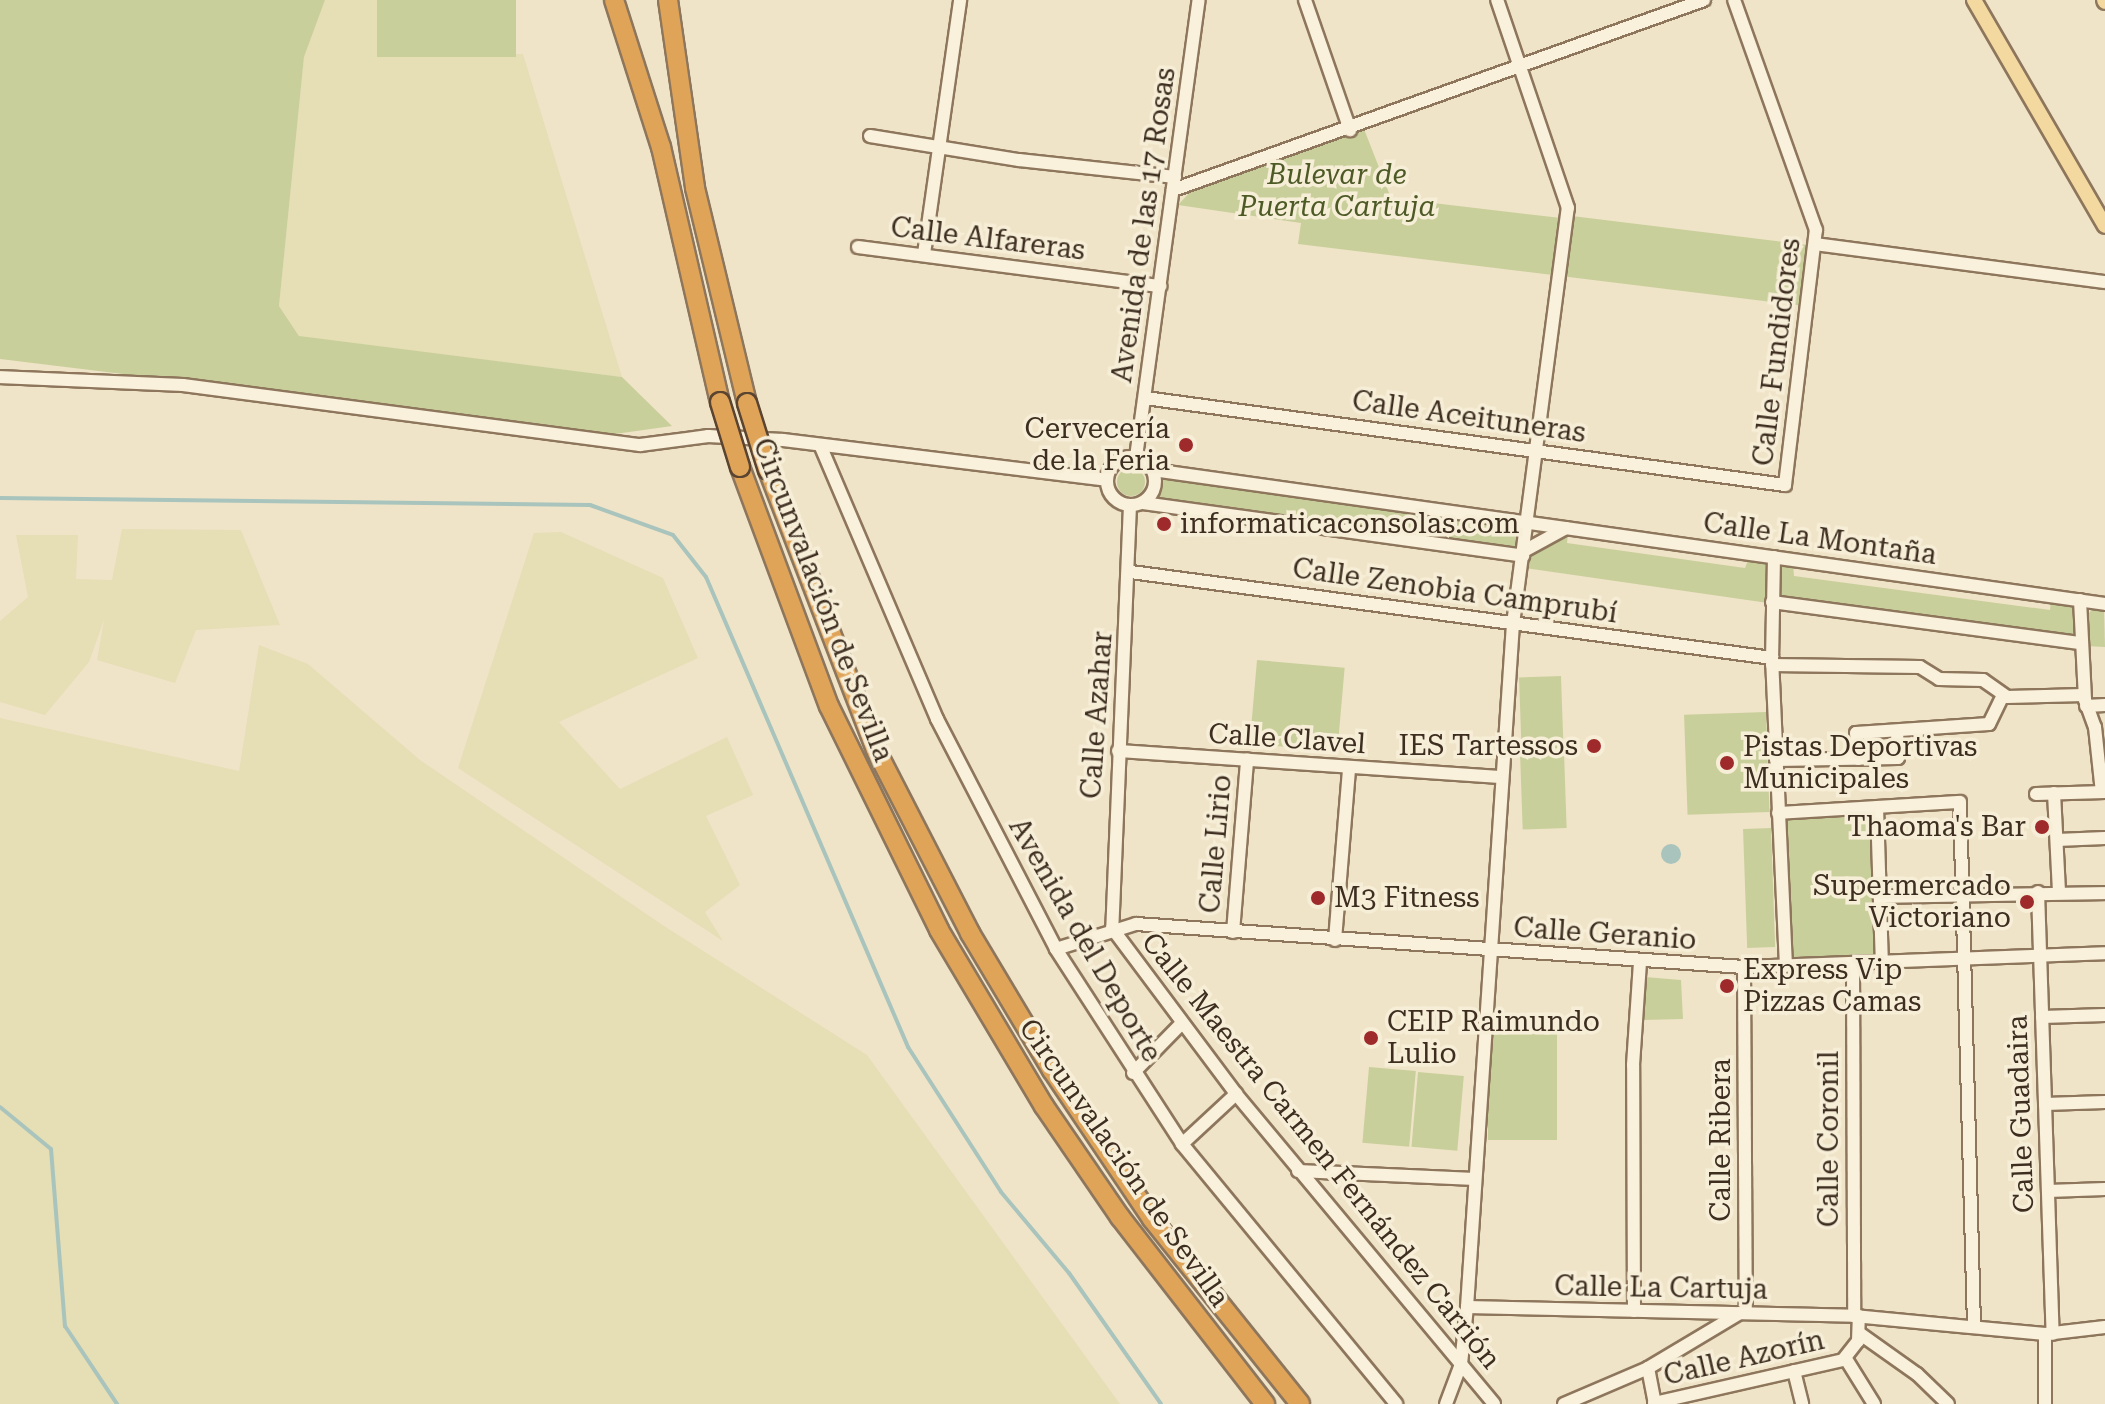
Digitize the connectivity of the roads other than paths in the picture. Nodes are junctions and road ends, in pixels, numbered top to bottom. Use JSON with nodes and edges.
{"nodes":[{"id":1,"x":611,"y":0,"type":"edge"},
{"id":2,"x":625,"y":0,"type":"edge"},
{"id":3,"x":668,"y":0,"type":"edge"},
{"id":4,"x":678,"y":0,"type":"edge"},
{"id":5,"x":960,"y":0,"type":"edge"},
{"id":6,"x":1199,"y":0,"type":"edge"},
{"id":7,"x":1305,"y":0,"type":"edge"},
{"id":8,"x":1497,"y":0,"type":"edge"},
{"id":9,"x":1704,"y":0,"type":"edge"},
{"id":10,"x":1734,"y":0,"type":"edge"},
{"id":11,"x":1974,"y":0,"type":"edge"},
{"id":12,"x":1522,"y":68,"type":"junction"},
{"id":13,"x":676,"y":74,"type":"junction"},
{"id":14,"x":1350,"y":130,"type":"junction"},
{"id":15,"x":870,"y":136,"type":"dead end"},
{"id":16,"x":661,"y":147,"type":"junction"},
{"id":17,"x":939,"y":147,"type":"junction"},
{"id":18,"x":1174,"y":184,"type":"junction"},
{"id":19,"x":2105,"y":226,"type":"edge"},
{"id":20,"x":1815,"y":244,"type":"junction"},
{"id":21,"x":858,"y":247,"type":"dead end"},
{"id":22,"x":924,"y":254,"type":"junction"},
{"id":23,"x":2105,"y":282,"type":"edge"},
{"id":24,"x":1160,"y":286,"type":"junction"},
{"id":25,"x":0,"y":377,"type":"edge"},
{"id":26,"x":1145,"y":398,"type":"junction"},
{"id":27,"x":821,"y":447,"type":"junction"},
{"id":28,"x":1537,"y":450,"type":"junction"},
{"id":29,"x":1136,"y":457,"type":"junction"},
{"id":30,"x":1153,"y":470,"type":"junction"},
{"id":31,"x":1107,"y":480,"type":"junction"},
{"id":32,"x":1785,"y":485,"type":"joint"},
{"id":33,"x":1136,"y":504,"type":"junction"},
{"id":34,"x":1528,"y":521,"type":"junction"},
{"id":35,"x":1569,"y":527,"type":"junction"},
{"id":36,"x":1524,"y":554,"type":"junction"},
{"id":37,"x":1774,"y":557,"type":"junction"},
{"id":38,"x":1131,"y":572,"type":"junction"},
{"id":39,"x":2080,"y":600,"type":"junction"},
{"id":40,"x":1772,"y":602,"type":"junction"},
{"id":41,"x":2105,"y":604,"type":"edge"},
{"id":42,"x":1513,"y":624,"type":"junction"},
{"id":43,"x":2081,"y":643,"type":"junction"},
{"id":44,"x":1772,"y":662,"type":"junction"},
{"id":45,"x":2003,"y":695,"type":"junction"},
{"id":46,"x":2085,"y":701,"type":"junction"},
{"id":47,"x":2105,"y":705,"type":"edge"},
{"id":48,"x":1897,"y":731,"type":"junction"},
{"id":49,"x":1118,"y":751,"type":"junction"},
{"id":50,"x":1858,"y":759,"type":"junction"},
{"id":51,"x":1247,"y":760,"type":"junction"},
{"id":52,"x":1776,"y":760,"type":"junction"},
{"id":53,"x":1349,"y":768,"type":"junction"},
{"id":54,"x":1501,"y":777,"type":"junction"},
{"id":55,"x":2103,"y":792,"type":"edge"},
{"id":56,"x":2054,"y":793,"type":"junction"},
{"id":57,"x":2036,"y":794,"type":"dead end"},
{"id":58,"x":1877,"y":807,"type":"junction"},
{"id":59,"x":1778,"y":813,"type":"junction"},
{"id":60,"x":2105,"y":838,"type":"edge"},
{"id":61,"x":2057,"y":840,"type":"junction"},
{"id":62,"x":2059,"y":891,"type":"junction"},
{"id":63,"x":2038,"y":892,"type":"junction"},
{"id":64,"x":2105,"y":893,"type":"edge"},
{"id":65,"x":1962,"y":894,"type":"junction"},
{"id":66,"x":1880,"y":897,"type":"junction"},
{"id":67,"x":1112,"y":928,"type":"junction"},
{"id":68,"x":1233,"y":932,"type":"junction"},
{"id":69,"x":1335,"y":940,"type":"junction"},
{"id":70,"x":1056,"y":949,"type":"junction"},
{"id":71,"x":1490,"y":951,"type":"junction"},
{"id":72,"x":2105,"y":953,"type":"edge"},
{"id":73,"x":2040,"y":956,"type":"junction"},
{"id":74,"x":1965,"y":959,"type":"junction"},
{"id":75,"x":1640,"y":961,"type":"junction"},
{"id":76,"x":1882,"y":962,"type":"junction"},
{"id":77,"x":1853,"y":963,"type":"junction"},
{"id":78,"x":1786,"y":966,"type":"junction"},
{"id":79,"x":1744,"y":967,"type":"junction"},
{"id":80,"x":2105,"y":1015,"type":"edge"},
{"id":81,"x":2042,"y":1017,"type":"junction"},
{"id":82,"x":1181,"y":1024,"type":"junction"},
{"id":83,"x":1133,"y":1073,"type":"junction"},
{"id":84,"x":1236,"y":1094,"type":"junction"},
{"id":85,"x":2105,"y":1102,"type":"edge"},
{"id":86,"x":2045,"y":1104,"type":"junction"},
{"id":87,"x":1182,"y":1144,"type":"junction"},
{"id":88,"x":1298,"y":1171,"type":"junction"},
{"id":89,"x":1475,"y":1179,"type":"junction"},
{"id":90,"x":2105,"y":1189,"type":"edge"},
{"id":91,"x":2048,"y":1191,"type":"junction"},
{"id":92,"x":1467,"y":1307,"type":"junction"},
{"id":93,"x":1634,"y":1311,"type":"junction"},
{"id":94,"x":1706,"y":1311,"type":"junction"},
{"id":95,"x":1743,"y":1313,"type":"junction"},
{"id":96,"x":1856,"y":1316,"type":"junction"},
{"id":97,"x":1974,"y":1327,"type":"junction"},
{"id":98,"x":2105,"y":1327,"type":"edge"},
{"id":99,"x":1710,"y":1331,"type":"junction"},
{"id":100,"x":1859,"y":1333,"type":"junction"},
{"id":101,"x":2049,"y":1334,"type":"junction"},
{"id":102,"x":1846,"y":1359,"type":"junction"},
{"id":103,"x":1461,"y":1364,"type":"junction"},
{"id":104,"x":1648,"y":1368,"type":"junction"},
{"id":105,"x":1794,"y":1371,"type":"junction"},
{"id":106,"x":1654,"y":1403,"type":"edge"},
{"id":107,"x":1265,"y":1404,"type":"edge"},
{"id":108,"x":1300,"y":1404,"type":"edge"},
{"id":109,"x":1396,"y":1404,"type":"edge"},
{"id":110,"x":1446,"y":1404,"type":"edge"},
{"id":111,"x":1494,"y":1404,"type":"edge"},
{"id":112,"x":1564,"y":1404,"type":"edge"},
{"id":113,"x":1802,"y":1404,"type":"edge"},
{"id":114,"x":1874,"y":1404,"type":"edge"},
{"id":115,"x":1948,"y":1404,"type":"edge"},
{"id":116,"x":2045,"y":1404,"type":"edge"}],
"edges":[{"from":1,"to":16,"type":"highway","name":"Circunvalación de Sevilla"},
{"from":2,"to":16,"type":"highway"},
{"from":3,"to":13,"type":"highway","name":"Circunvalación de Sevilla"},
{"from":4,"to":13,"type":"highway"},
{"from":5,"to":17,"type":"street"},
{"from":6,"to":18,"type":"street","name":"Avenida de las 17 Rosas"},
{"from":7,"to":14,"type":"street"},
{"from":8,"to":12,"type":"street"},
{"from":9,"to":12,"type":"street"},
{"from":10,"to":20,"type":"street","name":"Calle Fundidores"},
{"from":11,"to":19,"type":"main road"},
{"from":12,"to":14,"type":"street"},
{"from":12,"to":28,"type":"street"},
{"from":13,"to":108,"type":"highway","name":"Circunvalación de Sevilla","bridge":true},
{"from":14,"to":18,"type":"street"},
{"from":15,"to":17,"type":"street"},
{"from":16,"to":107,"type":"highway","name":"Circunvalación de Sevilla","bridge":true},
{"from":17,"to":18,"type":"street"},
{"from":17,"to":22,"type":"street"},
{"from":18,"to":24,"type":"street","name":"Avenida de las 17 Rosas"},
{"from":20,"to":23,"type":"street"},
{"from":20,"to":32,"type":"street","name":"Calle Fundidores"},
{"from":21,"to":22,"type":"street","name":"Calle Alfareras"},
{"from":22,"to":24,"type":"street","name":"Calle Alfareras"},
{"from":24,"to":26,"type":"street","name":"Avenida de las 17 Rosas"},
{"from":25,"to":27,"type":"street"},
{"from":26,"to":28,"type":"street","name":"Calle Aceituneras"},
{"from":26,"to":29,"type":"street","name":"Avenida de las 17 Rosas"},
{"from":27,"to":31,"type":"street"},
{"from":27,"to":70,"type":"street","name":"Avenida del Deporte"},
{"from":28,"to":32,"type":"street","name":"Calle Aceituneras"},
{"from":28,"to":34,"type":"street"},
{"from":29,"to":30,"type":"street"},
{"from":29,"to":31,"type":"street"},
{"from":30,"to":33,"type":"street"},
{"from":30,"to":34,"type":"street","name":"Calle La Montaña"},
{"from":31,"to":33,"type":"street"},
{"from":33,"to":36,"type":"street"},
{"from":33,"to":38,"type":"street","name":"Calle Azahar"},
{"from":34,"to":35,"type":"street","name":"Calle La Montaña"},
{"from":34,"to":36,"type":"street"},
{"from":35,"to":36,"type":"street"},
{"from":35,"to":37,"type":"street","name":"Calle La Montaña"},
{"from":36,"to":42,"type":"street"},
{"from":37,"to":39,"type":"street","name":"Calle La Montaña"},
{"from":37,"to":40,"type":"street"},
{"from":38,"to":42,"type":"street","name":"Calle Zenobia Camprubí"},
{"from":38,"to":49,"type":"street","name":"Calle Azahar"},
{"from":39,"to":41,"type":"street","name":"Calle La Montaña"},
{"from":39,"to":43,"type":"street"},
{"from":40,"to":43,"type":"street"},
{"from":40,"to":44,"type":"street"},
{"from":42,"to":44,"type":"street","name":"Calle Zenobia Camprubí"},
{"from":42,"to":54,"type":"street"},
{"from":43,"to":46,"type":"street"},
{"from":44,"to":45,"type":"street","name":"Calle Zenobia Camprubí"},
{"from":44,"to":52,"type":"street"},
{"from":45,"to":46,"type":"street"},
{"from":45,"to":48,"type":"street"},
{"from":46,"to":47,"type":"street"},
{"from":46,"to":55,"type":"street"},
{"from":48,"to":50,"type":"street"},
{"from":48,"to":50,"type":"street"},
{"from":49,"to":51,"type":"street","name":"Calle Clavel"},
{"from":49,"to":67,"type":"street","name":"Calle Azahar"},
{"from":50,"to":52,"type":"street"},
{"from":51,"to":53,"type":"street","name":"Calle Clavel"},
{"from":51,"to":68,"type":"street","name":"Calle Lirio"},
{"from":52,"to":59,"type":"street"},
{"from":53,"to":54,"type":"street","name":"Calle Clavel"},
{"from":53,"to":69,"type":"street"},
{"from":54,"to":71,"type":"street"},
{"from":55,"to":56,"type":"street"},
{"from":56,"to":57,"type":"street"},
{"from":56,"to":61,"type":"street"},
{"from":58,"to":59,"type":"street"},
{"from":58,"to":65,"type":"street"},
{"from":58,"to":66,"type":"street"},
{"from":59,"to":78,"type":"street"},
{"from":60,"to":61,"type":"street"},
{"from":61,"to":62,"type":"street"},
{"from":62,"to":63,"type":"street"},
{"from":62,"to":64,"type":"street"},
{"from":63,"to":65,"type":"street"},
{"from":63,"to":73,"type":"street","name":"Calle Guadaira"},
{"from":65,"to":66,"type":"street"},
{"from":65,"to":74,"type":"street"},
{"from":66,"to":76,"type":"street"},
{"from":67,"to":68,"type":"street","name":"Calle Geranio"},
{"from":67,"to":70,"type":"street","name":"Calle Geranio"},
{"from":67,"to":82,"type":"street","name":"Calle Maestra Carmen Fernández Carrión"},
{"from":68,"to":69,"type":"street","name":"Calle Geranio"},
{"from":69,"to":71,"type":"street","name":"Calle Geranio"},
{"from":70,"to":83,"type":"street","name":"Avenida del Deporte"},
{"from":71,"to":75,"type":"street","name":"Calle Geranio"},
{"from":71,"to":89,"type":"street"},
{"from":72,"to":73,"type":"street","name":"Calle Geranio"},
{"from":73,"to":74,"type":"street","name":"Calle Geranio"},
{"from":73,"to":81,"type":"street","name":"Calle Guadaira"},
{"from":74,"to":76,"type":"street","name":"Calle Geranio"},
{"from":74,"to":97,"type":"street"},
{"from":75,"to":79,"type":"street","name":"Calle Geranio"},
{"from":75,"to":93,"type":"street"},
{"from":76,"to":77,"type":"street","name":"Calle Geranio"},
{"from":77,"to":78,"type":"street","name":"Calle Geranio"},
{"from":77,"to":96,"type":"street","name":"Calle Coronil"},
{"from":78,"to":79,"type":"street","name":"Calle Geranio"},
{"from":79,"to":95,"type":"street","name":"Calle Ribera"},
{"from":80,"to":81,"type":"street"},
{"from":81,"to":86,"type":"street","name":"Calle Guadaira"},
{"from":82,"to":83,"type":"street"},
{"from":82,"to":84,"type":"street","name":"Calle Maestra Carmen Fernández Carrión"},
{"from":83,"to":87,"type":"street","name":"Avenida del Deporte"},
{"from":84,"to":87,"type":"street"},
{"from":84,"to":88,"type":"street","name":"Calle Maestra Carmen Fernández Carrión"},
{"from":85,"to":86,"type":"street"},
{"from":86,"to":91,"type":"street","name":"Calle Guadaira"},
{"from":87,"to":109,"type":"street","name":"Avenida del Deporte"},
{"from":88,"to":89,"type":"street"},
{"from":88,"to":103,"type":"street","name":"Calle Maestra Carmen Fernández Carrión"},
{"from":89,"to":92,"type":"street"},
{"from":90,"to":91,"type":"street"},
{"from":91,"to":101,"type":"street","name":"Calle Guadaira"},
{"from":92,"to":93,"type":"street","name":"Calle La Cartuja"},
{"from":92,"to":103,"type":"street"},
{"from":93,"to":94,"type":"street","name":"Calle La Cartuja"},
{"from":94,"to":95,"type":"street","name":"Calle La Cartuja"},
{"from":94,"to":99,"type":"street"},
{"from":95,"to":96,"type":"street","name":"Calle La Cartuja"},
{"from":95,"to":99,"type":"street"},
{"from":96,"to":97,"type":"street","name":"Calle La Cartuja"},
{"from":96,"to":100,"type":"street","name":"Calle Azorín"},
{"from":97,"to":101,"type":"street","name":"Calle La Cartuja"},
{"from":98,"to":101,"type":"street","name":"Calle La Cartuja"},
{"from":99,"to":104,"type":"street"},
{"from":100,"to":102,"type":"street","name":"Calle Azorín"},
{"from":100,"to":115,"type":"street"},
{"from":101,"to":116,"type":"street","name":"Calle Guadaira"},
{"from":102,"to":105,"type":"street","name":"Calle Azorín"},
{"from":102,"to":114,"type":"street"},
{"from":103,"to":110,"type":"street"},
{"from":103,"to":111,"type":"street","name":"Calle Maestra Carmen Fernández Carrión"},
{"from":104,"to":106,"type":"street"},
{"from":104,"to":112,"type":"street"},
{"from":105,"to":106,"type":"street","name":"Calle Azorín"},
{"from":105,"to":113,"type":"street"}]}
